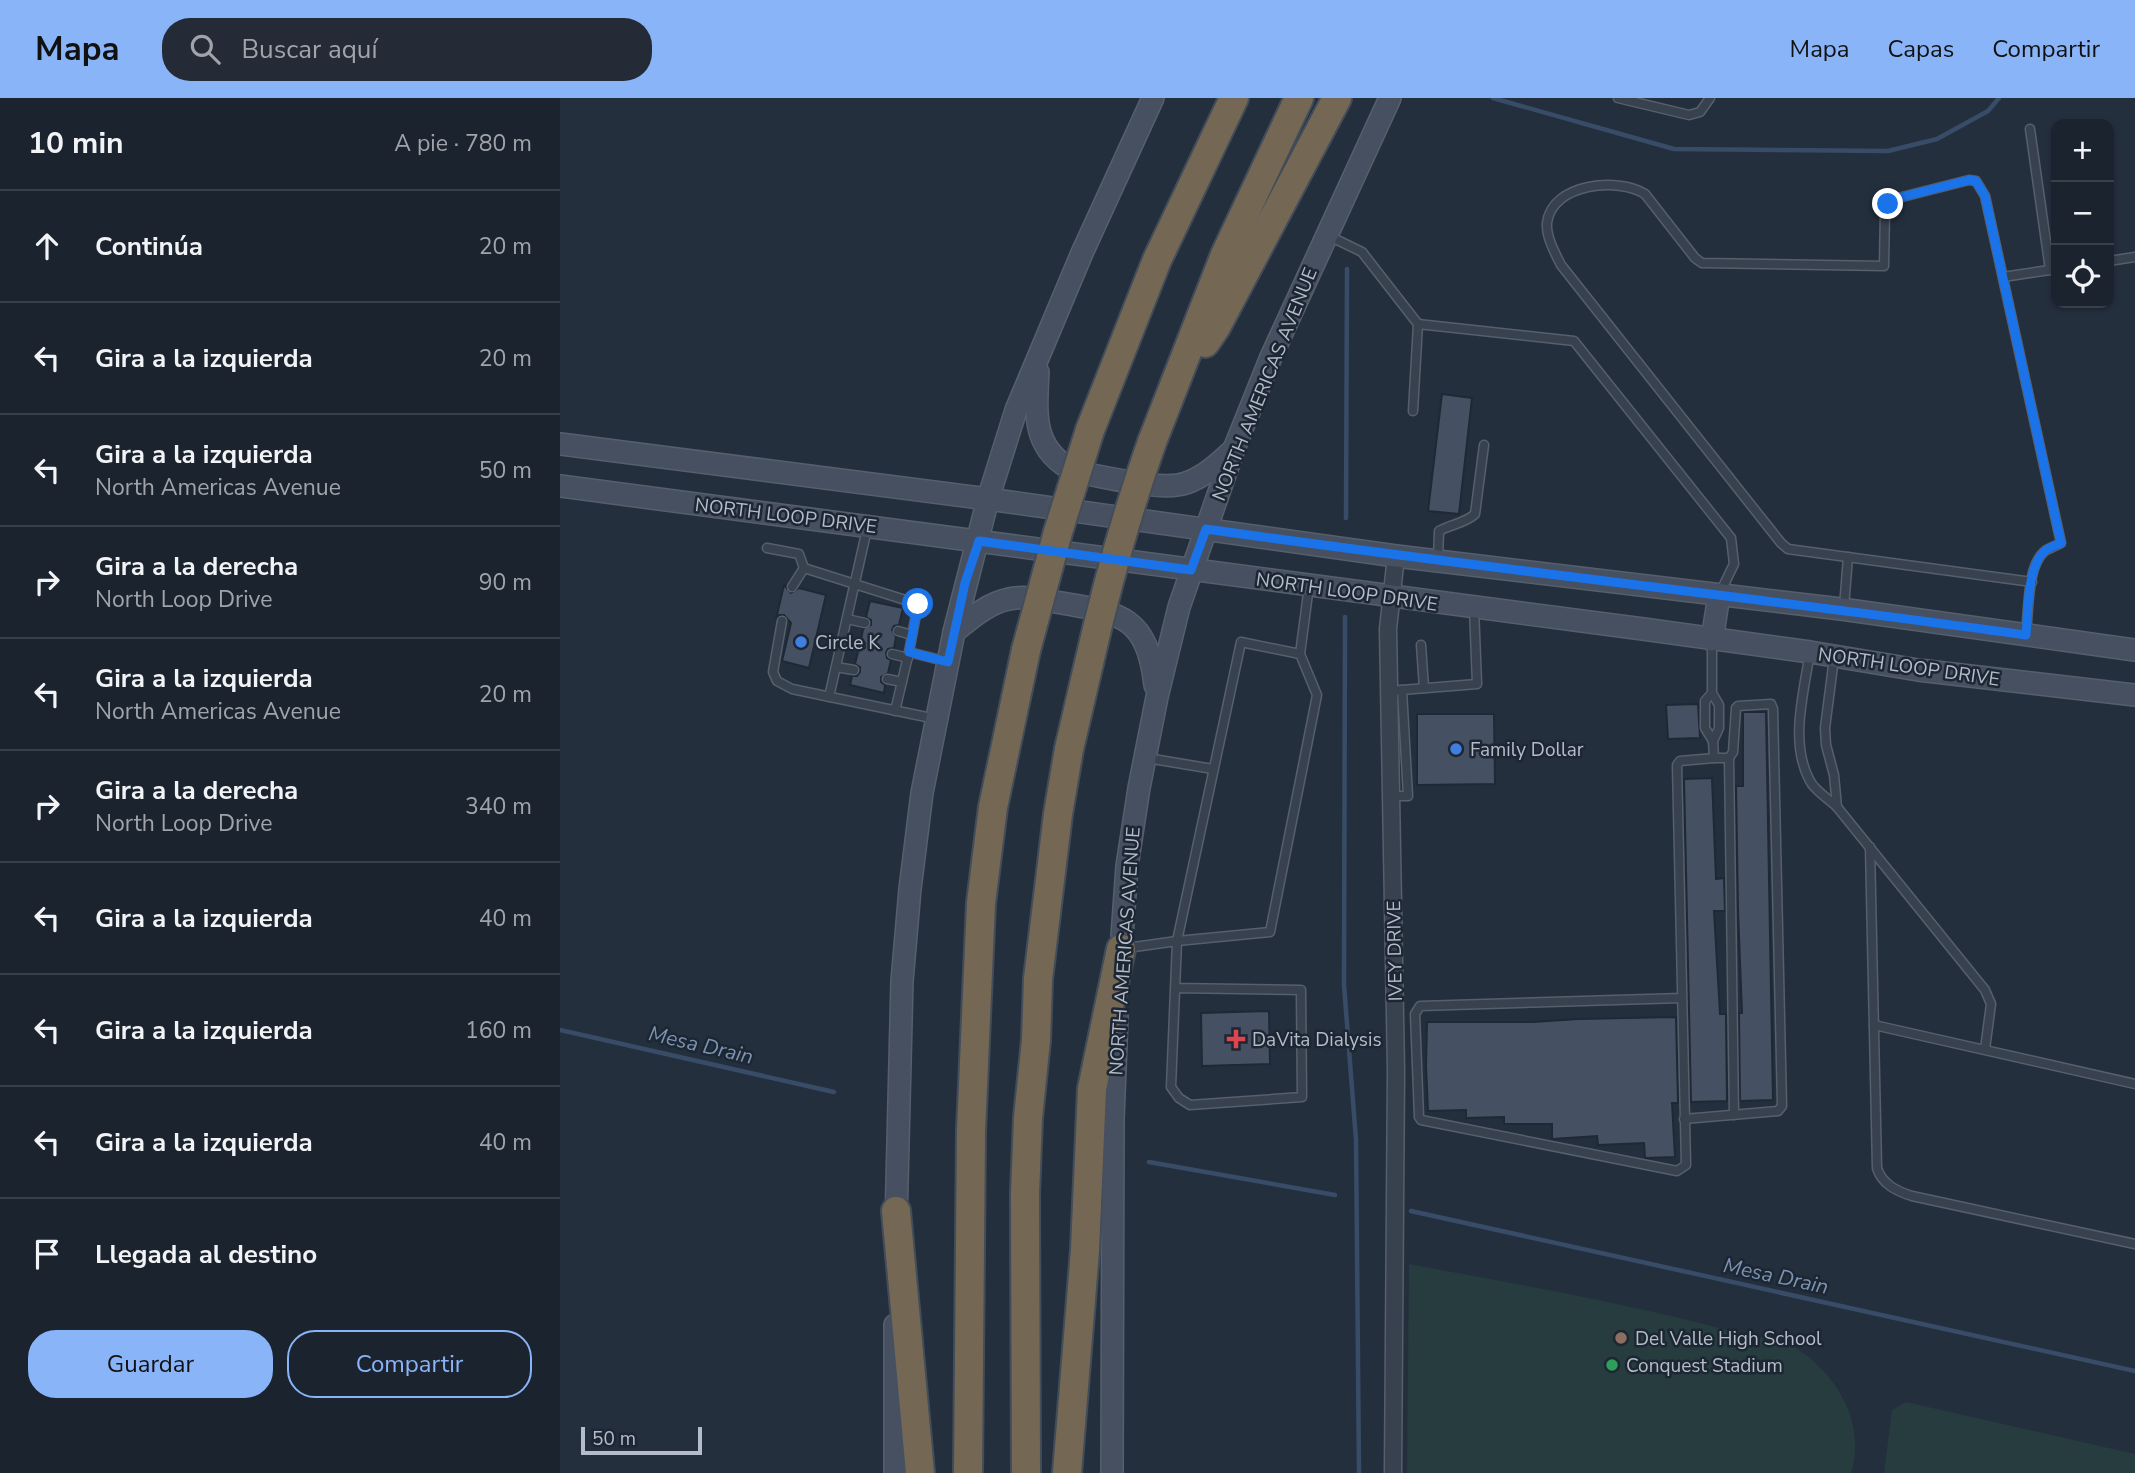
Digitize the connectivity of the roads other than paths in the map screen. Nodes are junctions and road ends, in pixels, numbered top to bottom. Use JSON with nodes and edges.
{"nodes":[{"id":1,"x":1153,"y":98,"type":"edge"},
{"id":2,"x":1234,"y":98,"type":"edge"},
{"id":3,"x":1298,"y":98,"type":"edge"},
{"id":4,"x":1337,"y":98,"type":"edge"},
{"id":5,"x":1390,"y":98,"type":"edge"},
{"id":6,"x":1618,"y":98,"type":"edge"},
{"id":7,"x":1710,"y":98,"type":"edge"},
{"id":8,"x":2030,"y":129,"type":"dead end"},
{"id":9,"x":1326,"y":235,"type":"junction"},
{"id":10,"x":2135,"y":257,"type":"edge"},
{"id":11,"x":2051,"y":258,"type":"edge"},
{"id":12,"x":2114,"y":260,"type":"edge"},
{"id":13,"x":2051,"y":270,"type":"edge"},
{"id":14,"x":2003,"y":277,"type":"junction"},
{"id":15,"x":1418,"y":324,"type":"junction"},
{"id":16,"x":1039,"y":356,"type":"junction"},
{"id":17,"x":1177,"y":382,"type":"junction"},
{"id":18,"x":1413,"y":411,"type":"dead end"},
{"id":19,"x":560,"y":444,"type":"edge"},
{"id":20,"x":1484,"y":445,"type":"dead end"},
{"id":21,"x":1234,"y":449,"type":"junction"},
{"id":22,"x":560,"y":486,"type":"edge"},
{"id":23,"x":988,"y":499,"type":"junction"},
{"id":24,"x":867,"y":526,"type":"junction"},
{"id":25,"x":1206,"y":529,"type":"junction"},
{"id":26,"x":979,"y":541,"type":"junction"},
{"id":27,"x":767,"y":548,"type":"dead end"},
{"id":28,"x":1396,"y":555,"type":"junction"},
{"id":29,"x":1848,"y":557,"type":"junction"},
{"id":30,"x":1438,"y":561,"type":"junction"},
{"id":31,"x":804,"y":569,"type":"junction"},
{"id":32,"x":1191,"y":570,"type":"junction"},
{"id":33,"x":2032,"y":582,"type":"junction"},
{"id":34,"x":855,"y":584,"type":"junction"},
{"id":35,"x":1309,"y":586,"type":"junction"},
{"id":36,"x":792,"y":587,"type":"dead end"},
{"id":37,"x":1719,"y":595,"type":"junction"},
{"id":38,"x":1391,"y":596,"type":"junction"},
{"id":39,"x":1475,"y":608,"type":"junction"},
{"id":40,"x":1844,"y":610,"type":"junction"},
{"id":41,"x":847,"y":619,"type":"junction"},
{"id":42,"x":782,"y":621,"type":"dead end"},
{"id":43,"x":865,"y":623,"type":"dead end"},
{"id":44,"x":898,"y":631,"type":"dead end"},
{"id":45,"x":954,"y":632,"type":"junction"},
{"id":46,"x":912,"y":635,"type":"junction"},
{"id":47,"x":2026,"y":635,"type":"junction"},
{"id":48,"x":1712,"y":640,"type":"junction"},
{"id":49,"x":841,"y":642,"type":"junction"},
{"id":50,"x":1421,"y":645,"type":"dead end"},
{"id":51,"x":859,"y":646,"type":"dead end"},
{"id":52,"x":2135,"y":650,"type":"edge"},
{"id":53,"x":1810,"y":652,"type":"junction"},
{"id":54,"x":892,"y":654,"type":"dead end"},
{"id":55,"x":1300,"y":654,"type":"junction"},
{"id":56,"x":908,"y":655,"type":"junction"},
{"id":57,"x":1835,"y":656,"type":"junction"},
{"id":58,"x":948,"y":662,"type":"junction"},
{"id":59,"x":836,"y":667,"type":"junction"},
{"id":60,"x":854,"y":670,"type":"dead end"},
{"id":61,"x":887,"y":679,"type":"dead end"},
{"id":62,"x":902,"y":682,"type":"junction"},
{"id":63,"x":1424,"y":688,"type":"junction"},
{"id":64,"x":1396,"y":691,"type":"junction"},
{"id":65,"x":1712,"y":693,"type":"junction"},
{"id":66,"x":2135,"y":695,"type":"edge"},
{"id":67,"x":829,"y":697,"type":"junction"},
{"id":68,"x":1157,"y":697,"type":"junction"},
{"id":69,"x":895,"y":710,"type":"junction"},
{"id":70,"x":936,"y":719,"type":"junction"},
{"id":71,"x":1713,"y":741,"type":"junction"},
{"id":72,"x":1145,"y":758,"type":"junction"},
{"id":73,"x":1714,"y":758,"type":"junction"},
{"id":74,"x":1729,"y":758,"type":"junction"},
{"id":75,"x":1213,"y":769,"type":"junction"},
{"id":76,"x":1838,"y":807,"type":"junction"},
{"id":77,"x":1870,"y":847,"type":"junction"},
{"id":78,"x":1177,"y":941,"type":"junction"},
{"id":79,"x":1121,"y":949,"type":"junction"},
{"id":80,"x":1175,"y":988,"type":"junction"},
{"id":81,"x":1682,"y":998,"type":"junction"},
{"id":82,"x":1874,"y":1025,"type":"junction"},
{"id":83,"x":1985,"y":1049,"type":"junction"},
{"id":84,"x":2135,"y":1084,"type":"edge"},
{"id":85,"x":1734,"y":1115,"type":"junction"},
{"id":86,"x":1685,"y":1119,"type":"junction"},
{"id":87,"x":896,"y":1211,"type":"junction"},
{"id":88,"x":2135,"y":1244,"type":"edge"},
{"id":89,"x":895,"y":1473,"type":"edge"},
{"id":90,"x":920,"y":1473,"type":"edge"},
{"id":91,"x":968,"y":1473,"type":"edge"},
{"id":92,"x":1026,"y":1473,"type":"edge"},
{"id":93,"x":1068,"y":1473,"type":"edge"},
{"id":94,"x":1112,"y":1473,"type":"edge"},
{"id":95,"x":1393,"y":1473,"type":"edge"}],
"edges":[{"from":1,"to":16,"type":"main road"},
{"from":2,"to":91,"type":"highway","bridge":true},
{"from":3,"to":17,"type":"highway"},
{"from":4,"to":17,"type":"highway"},
{"from":5,"to":9,"type":"main road","name":"NORTH AMERICAS AVENUE"},
{"from":6,"to":7,"type":"lane"},
{"from":8,"to":11,"type":"lane"},
{"from":9,"to":15,"type":"lane"},
{"from":9,"to":21,"type":"main road","name":"NORTH AMERICAS AVENUE"},
{"from":10,"to":12,"type":"lane"},
{"from":13,"to":14,"type":"lane"},
{"from":14,"to":29,"type":"lane"},
{"from":14,"to":33,"type":"lane"},
{"from":15,"to":18,"type":"lane"},
{"from":15,"to":37,"type":"lane"},
{"from":16,"to":21,"type":"main road"},
{"from":16,"to":23,"type":"main road"},
{"from":17,"to":92,"type":"highway","bridge":true},
{"from":19,"to":23,"type":"main road"},
{"from":20,"to":30,"type":"lane"},
{"from":21,"to":25,"type":"main road","name":"NORTH AMERICAS AVENUE"},
{"from":22,"to":24,"type":"main road","name":"NORTH LOOP DRIVE"},
{"from":23,"to":25,"type":"main road"},
{"from":23,"to":26,"type":"main road"},
{"from":24,"to":26,"type":"main road","name":"NORTH LOOP DRIVE"},
{"from":24,"to":34,"type":"lane"},
{"from":25,"to":28,"type":"main road"},
{"from":25,"to":32,"type":"main road","name":"NORTH AMERICAS AVENUE"},
{"from":26,"to":32,"type":"main road","name":"NORTH LOOP DRIVE"},
{"from":26,"to":45,"type":"main road"},
{"from":27,"to":31,"type":"lane"},
{"from":28,"to":30,"type":"main road"},
{"from":28,"to":38,"type":"street","name":"IVEY DRIVE"},
{"from":29,"to":33,"type":"lane"},
{"from":29,"to":40,"type":"lane"},
{"from":30,"to":37,"type":"main road"},
{"from":31,"to":34,"type":"lane"},
{"from":31,"to":36,"type":"lane"},
{"from":32,"to":35,"type":"main road","name":"NORTH LOOP DRIVE"},
{"from":32,"to":68,"type":"main road","name":"NORTH AMERICAS AVENUE"},
{"from":33,"to":47,"type":"lane"},
{"from":34,"to":41,"type":"lane"},
{"from":34,"to":46,"type":"lane"},
{"from":35,"to":38,"type":"main road","name":"NORTH LOOP DRIVE"},
{"from":35,"to":55,"type":"lane"},
{"from":37,"to":40,"type":"main road"},
{"from":37,"to":48,"type":"main road"},
{"from":38,"to":39,"type":"main road","name":"NORTH LOOP DRIVE"},
{"from":38,"to":64,"type":"street","name":"IVEY DRIVE"},
{"from":39,"to":48,"type":"main road","name":"NORTH LOOP DRIVE"},
{"from":39,"to":63,"type":"lane"},
{"from":40,"to":47,"type":"main road"},
{"from":41,"to":43,"type":"lane"},
{"from":41,"to":49,"type":"lane"},
{"from":42,"to":67,"type":"lane"},
{"from":44,"to":46,"type":"lane"},
{"from":45,"to":58,"type":"main road"},
{"from":45,"to":68,"type":"main road"},
{"from":46,"to":56,"type":"lane"},
{"from":47,"to":52,"type":"main road"},
{"from":48,"to":53,"type":"main road","name":"NORTH LOOP DRIVE"},
{"from":48,"to":65,"type":"lane"},
{"from":49,"to":51,"type":"lane"},
{"from":49,"to":59,"type":"lane"},
{"from":50,"to":63,"type":"lane"},
{"from":53,"to":57,"type":"main road","name":"NORTH LOOP DRIVE"},
{"from":53,"to":76,"type":"lane"},
{"from":54,"to":56,"type":"lane"},
{"from":55,"to":75,"type":"lane"},
{"from":55,"to":78,"type":"lane"},
{"from":56,"to":58,"type":"lane"},
{"from":56,"to":62,"type":"lane"},
{"from":57,"to":66,"type":"main road","name":"NORTH LOOP DRIVE"},
{"from":57,"to":76,"type":"lane"},
{"from":58,"to":70,"type":"main road"},
{"from":59,"to":60,"type":"lane"},
{"from":59,"to":67,"type":"lane"},
{"from":61,"to":62,"type":"lane"},
{"from":62,"to":69,"type":"lane"},
{"from":63,"to":64,"type":"lane"},
{"from":64,"to":95,"type":"street","name":"IVEY DRIVE"},
{"from":65,"to":71,"type":"lane"},
{"from":65,"to":71,"type":"lane"},
{"from":67,"to":69,"type":"lane"},
{"from":68,"to":72,"type":"main road","name":"NORTH AMERICAS AVENUE"},
{"from":69,"to":70,"type":"lane"},
{"from":70,"to":87,"type":"main road"},
{"from":71,"to":73,"type":"lane"},
{"from":72,"to":75,"type":"lane"},
{"from":72,"to":79,"type":"main road","name":"NORTH AMERICAS AVENUE"},
{"from":73,"to":74,"type":"lane"},
{"from":73,"to":81,"type":"lane"},
{"from":74,"to":85,"type":"lane"},
{"from":74,"to":85,"type":"lane"},
{"from":75,"to":78,"type":"lane"},
{"from":76,"to":77,"type":"lane"},
{"from":77,"to":82,"type":"lane"},
{"from":77,"to":83,"type":"lane"},
{"from":78,"to":79,"type":"lane"},
{"from":78,"to":80,"type":"lane"},
{"from":79,"to":93,"type":"highway"},
{"from":79,"to":94,"type":"main road","name":"NORTH AMERICAS AVENUE"},
{"from":80,"to":80,"type":"lane"},
{"from":81,"to":86,"type":"lane"},
{"from":81,"to":86,"type":"lane"},
{"from":82,"to":83,"type":"lane"},
{"from":82,"to":88,"type":"lane"},
{"from":83,"to":84,"type":"lane"},
{"from":85,"to":86,"type":"lane"},
{"from":87,"to":89,"type":"main road"},
{"from":87,"to":90,"type":"highway"}]}
